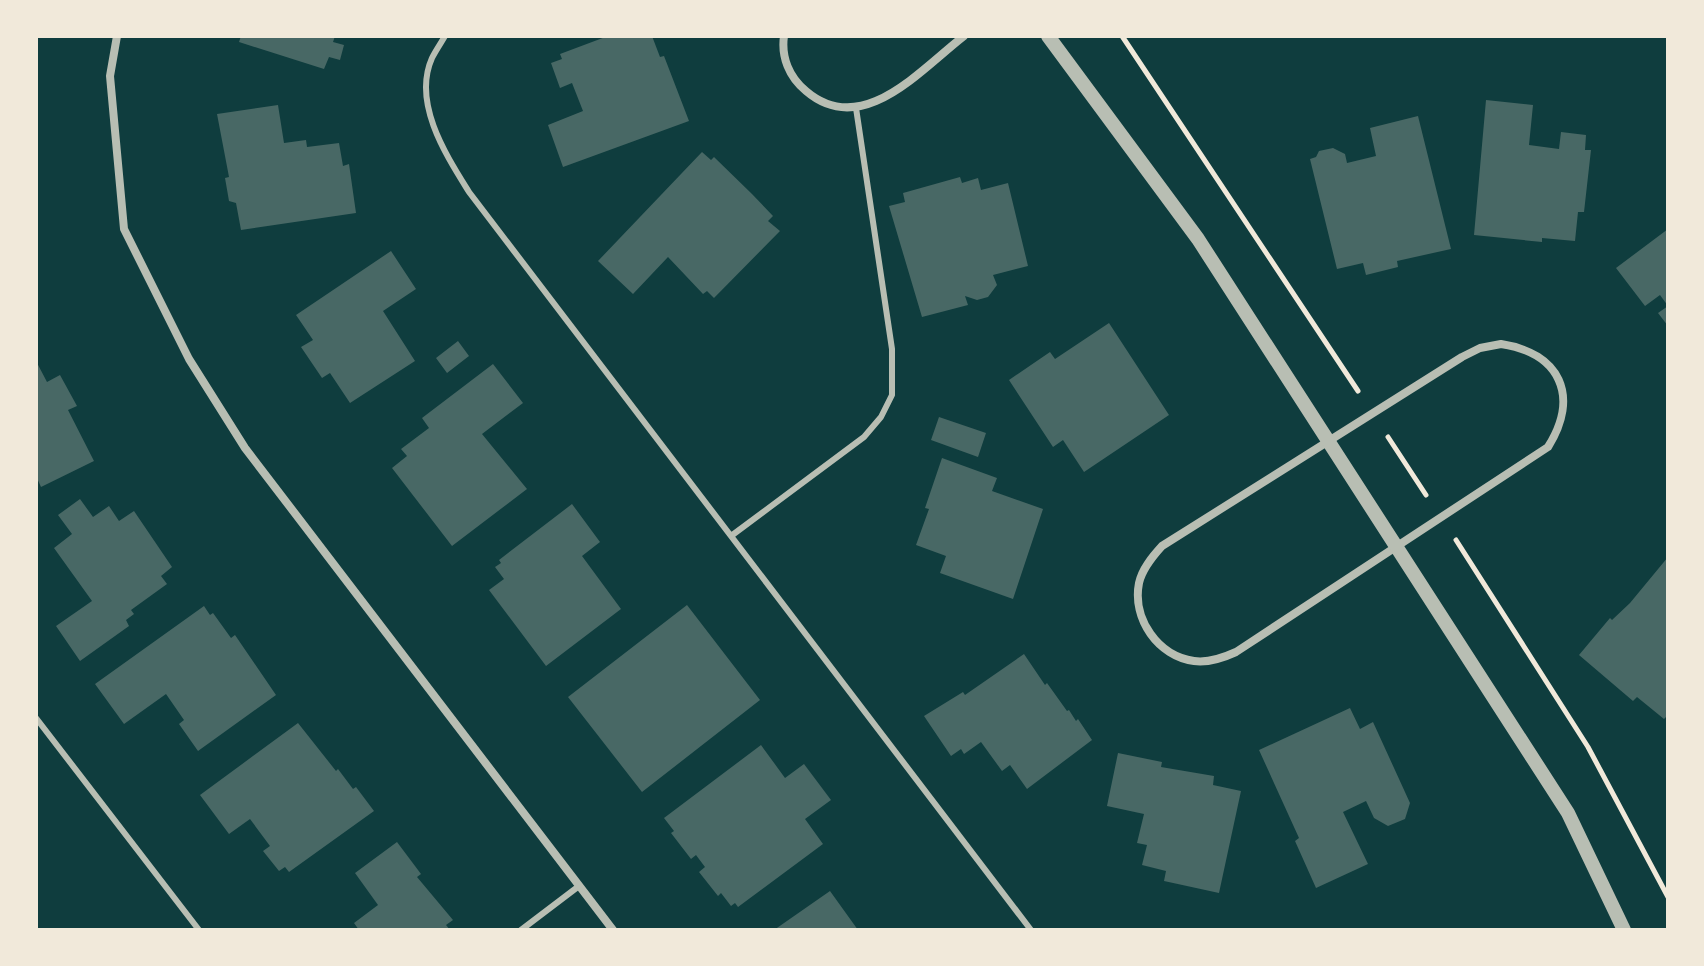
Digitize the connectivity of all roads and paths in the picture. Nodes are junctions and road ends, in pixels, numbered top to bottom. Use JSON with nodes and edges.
{"nodes":[{"id":1,"x":117,"y":36,"type":"edge"},
{"id":2,"x":445,"y":36,"type":"edge"},
{"id":3,"x":784,"y":36,"type":"edge"},
{"id":4,"x":964,"y":36,"type":"edge"},
{"id":5,"x":1048,"y":36,"type":"edge"},
{"id":6,"x":1122,"y":36,"type":"edge"},
{"id":7,"x":856,"y":108,"type":"junction"},
{"id":8,"x":1373,"y":414,"type":"junction"},
{"id":9,"x":1329,"y":441,"type":"junction"},
{"id":10,"x":1441,"y":519,"type":"junction"},
{"id":11,"x":731,"y":536,"type":"junction"},
{"id":12,"x":1397,"y":548,"type":"junction"},
{"id":13,"x":36,"y":718,"type":"edge"},
{"id":14,"x":579,"y":886,"type":"junction"},
{"id":15,"x":1668,"y":897,"type":"edge"},
{"id":16,"x":199,"y":930,"type":"edge"},
{"id":17,"x":521,"y":930,"type":"edge"},
{"id":18,"x":613,"y":930,"type":"edge"},
{"id":19,"x":1031,"y":930,"type":"edge"},
{"id":20,"x":1624,"y":930,"type":"edge"}],
"edges":[{"from":1,"to":14,"type":"street"},
{"from":2,"to":11,"type":"lane"},
{"from":3,"to":7,"type":"street"},
{"from":4,"to":7,"type":"street"},
{"from":5,"to":9,"type":"street"},
{"from":6,"to":8,"type":"path"},
{"from":7,"to":11,"type":"lane"},
{"from":8,"to":9,"type":"street"},
{"from":8,"to":10,"type":"path"},
{"from":8,"to":10,"type":"street"},
{"from":9,"to":12,"type":"street"},
{"from":9,"to":12,"type":"street"},
{"from":10,"to":12,"type":"street"},
{"from":10,"to":15,"type":"path"},
{"from":11,"to":19,"type":"lane"},
{"from":12,"to":20,"type":"street"},
{"from":13,"to":16,"type":"lane"},
{"from":14,"to":17,"type":"lane"},
{"from":14,"to":18,"type":"street"}]}
